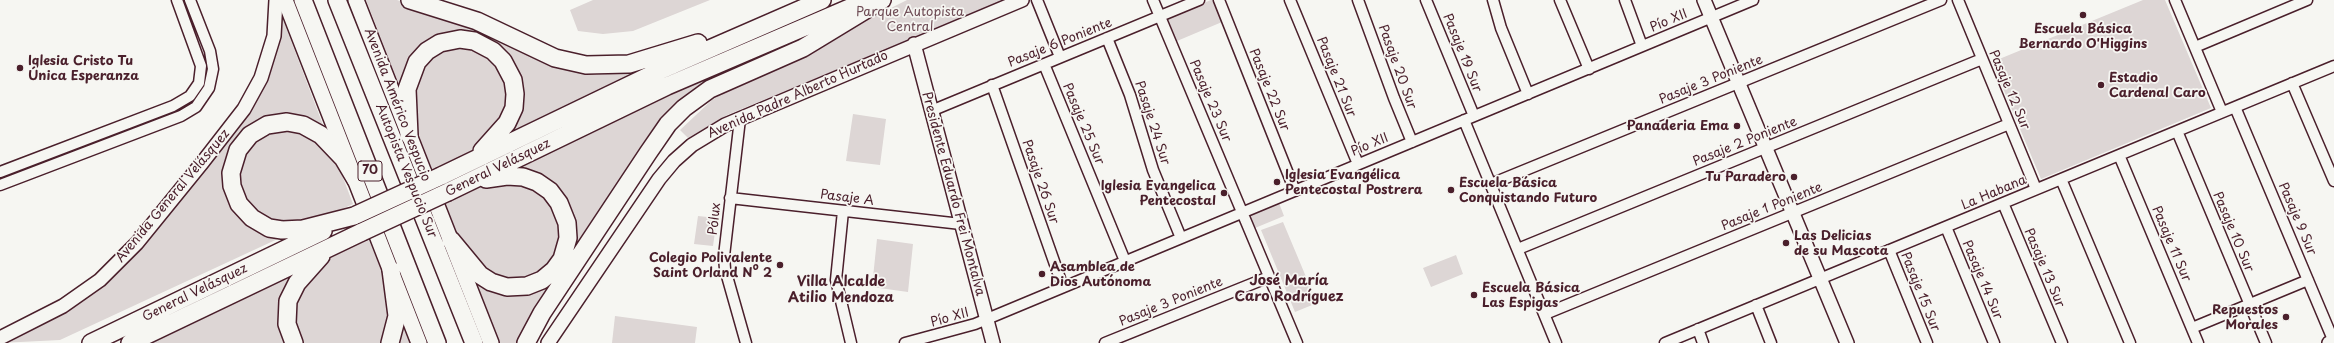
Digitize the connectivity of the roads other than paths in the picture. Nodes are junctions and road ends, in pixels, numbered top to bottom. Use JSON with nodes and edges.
{"nodes":[{"id":1,"x":177,"y":0,"type":"edge"},
{"id":2,"x":190,"y":0,"type":"edge"},
{"id":3,"x":276,"y":0,"type":"edge"},
{"id":4,"x":285,"y":0,"type":"edge"},
{"id":5,"x":303,"y":0,"type":"edge"},
{"id":6,"x":337,"y":0,"type":"edge"},
{"id":7,"x":356,"y":0,"type":"edge"},
{"id":8,"x":410,"y":0,"type":"edge"},
{"id":9,"x":822,"y":0,"type":"edge"},
{"id":10,"x":869,"y":0,"type":"edge"},
{"id":11,"x":882,"y":0,"type":"edge"},
{"id":12,"x":1022,"y":0,"type":"edge"},
{"id":13,"x":1037,"y":0,"type":"edge"},
{"id":14,"x":1153,"y":0,"type":"edge"},
{"id":15,"x":1199,"y":0,"type":"edge"},
{"id":16,"x":1219,"y":0,"type":"edge"},
{"id":17,"x":1290,"y":0,"type":"edge"},
{"id":18,"x":1358,"y":0,"type":"edge"},
{"id":19,"x":1426,"y":0,"type":"edge"},
{"id":20,"x":1493,"y":0,"type":"edge"},
{"id":21,"x":1560,"y":0,"type":"edge"},
{"id":22,"x":1625,"y":0,"type":"edge"},
{"id":23,"x":1704,"y":0,"type":"edge"},
{"id":24,"x":1753,"y":0,"type":"edge"},
{"id":25,"x":1941,"y":0,"type":"edge"},
{"id":26,"x":1958,"y":0,"type":"edge"},
{"id":27,"x":2175,"y":0,"type":"edge"},
{"id":28,"x":2307,"y":0,"type":"edge"},
{"id":29,"x":1160,"y":16,"type":"junction"},
{"id":30,"x":1711,"y":18,"type":"junction"},
{"id":31,"x":771,"y":21,"type":"junction"},
{"id":32,"x":1107,"y":38,"type":"junction"},
{"id":33,"x":914,"y":44,"type":"junction"},
{"id":34,"x":1642,"y":46,"type":"junction"},
{"id":35,"x":2194,"y":47,"type":"junction"},
{"id":36,"x":210,"y":50,"type":"junction"},
{"id":37,"x":199,"y":56,"type":"junction"},
{"id":38,"x":1060,"y":57,"type":"junction"},
{"id":39,"x":1982,"y":59,"type":"junction"},
{"id":40,"x":1044,"y":64,"type":"junction"},
{"id":41,"x":2334,"y":66,"type":"edge"},
{"id":42,"x":1589,"y":68,"type":"junction"},
{"id":43,"x":1738,"y":83,"type":"junction"},
{"id":44,"x":2292,"y":83,"type":"junction"},
{"id":45,"x":992,"y":86,"type":"junction"},
{"id":46,"x":1528,"y":94,"type":"junction"},
{"id":47,"x":2235,"y":107,"type":"junction"},
{"id":48,"x":931,"y":111,"type":"junction"},
{"id":49,"x":2222,"y":112,"type":"junction"},
{"id":50,"x":1469,"y":118,"type":"junction"},
{"id":51,"x":740,"y":119,"type":"junction"},
{"id":52,"x":2009,"y":124,"type":"junction"},
{"id":53,"x":2177,"y":131,"type":"junction"},
{"id":54,"x":409,"y":135,"type":"junction"},
{"id":55,"x":1412,"y":142,"type":"junction"},
{"id":56,"x":1765,"y":148,"type":"junction"},
{"id":57,"x":2119,"y":155,"type":"junction"},
{"id":58,"x":467,"y":164,"type":"junction"},
{"id":59,"x":1358,"y":164,"type":"junction"},
{"id":60,"x":0,"y":172,"type":"edge"},
{"id":61,"x":2061,"y":179,"type":"junction"},
{"id":62,"x":356,"y":180,"type":"junction"},
{"id":63,"x":2334,"y":182,"type":"edge"},
{"id":64,"x":464,"y":184,"type":"junction"},
{"id":65,"x":1491,"y":184,"type":"junction"},
{"id":66,"x":0,"y":185,"type":"edge"},
{"id":67,"x":2036,"y":189,"type":"junction"},
{"id":68,"x":1295,"y":190,"type":"junction"},
{"id":69,"x":730,"y":198,"type":"junction"},
{"id":70,"x":2003,"y":203,"type":"junction"},
{"id":71,"x":843,"y":211,"type":"junction"},
{"id":72,"x":1242,"y":213,"type":"junction"},
{"id":73,"x":1792,"y":213,"type":"junction"},
{"id":74,"x":355,"y":216,"type":"junction"},
{"id":75,"x":961,"y":224,"type":"junction"},
{"id":76,"x":1946,"y":227,"type":"junction"},
{"id":77,"x":1180,"y":238,"type":"junction"},
{"id":78,"x":451,"y":240,"type":"junction"},
{"id":79,"x":332,"y":246,"type":"junction"},
{"id":80,"x":1518,"y":249,"type":"junction"},
{"id":81,"x":1889,"y":250,"type":"junction"},
{"id":82,"x":1125,"y":261,"type":"junction"},
{"id":83,"x":391,"y":270,"type":"junction"},
{"id":84,"x":1269,"y":277,"type":"junction"},
{"id":85,"x":1820,"y":279,"type":"junction"},
{"id":86,"x":2308,"y":280,"type":"junction"},
{"id":87,"x":1063,"y":287,"type":"junction"},
{"id":88,"x":1756,"y":305,"type":"junction"},
{"id":89,"x":2250,"y":305,"type":"junction"},
{"id":90,"x":1545,"y":314,"type":"junction"},
{"id":91,"x":986,"y":319,"type":"junction"},
{"id":92,"x":2192,"y":328,"type":"junction"},
{"id":93,"x":1698,"y":330,"type":"junction"},
{"id":94,"x":0,"y":338,"type":"edge"},
{"id":95,"x":2334,"y":341,"type":"edge"},
{"id":96,"x":92,"y":342,"type":"edge"},
{"id":97,"x":918,"y":342,"type":"edge"},
{"id":98,"x":1292,"y":342,"type":"edge"},
{"id":99,"x":130,"y":343,"type":"edge"},
{"id":100,"x":294,"y":343,"type":"edge"},
{"id":101,"x":390,"y":343,"type":"edge"},
{"id":102,"x":419,"y":343,"type":"edge"},
{"id":103,"x":437,"y":343,"type":"edge"},
{"id":104,"x":474,"y":343,"type":"edge"},
{"id":105,"x":491,"y":343,"type":"edge"},
{"id":106,"x":526,"y":343,"type":"edge"},
{"id":107,"x":548,"y":343,"type":"edge"},
{"id":108,"x":746,"y":343,"type":"edge"},
{"id":109,"x":851,"y":343,"type":"edge"},
{"id":110,"x":905,"y":343,"type":"edge"},
{"id":111,"x":993,"y":343,"type":"edge"},
{"id":112,"x":1105,"y":343,"type":"edge"},
{"id":113,"x":1556,"y":343,"type":"edge"},
{"id":114,"x":1665,"y":343,"type":"edge"},
{"id":115,"x":1703,"y":343,"type":"edge"},
{"id":116,"x":1771,"y":343,"type":"edge"},
{"id":117,"x":1847,"y":343,"type":"edge"},
{"id":118,"x":1927,"y":343,"type":"edge"},
{"id":119,"x":1994,"y":343,"type":"edge"},
{"id":120,"x":2062,"y":343,"type":"edge"},
{"id":121,"x":2130,"y":343,"type":"edge"},
{"id":122,"x":2198,"y":343,"type":"edge"},
{"id":123,"x":2266,"y":343,"type":"edge"},
{"id":124,"x":2330,"y":343,"type":"edge"}],
"edges":[{"from":1,"to":37,"type":"street"},
{"from":2,"to":36,"type":"street"},
{"from":3,"to":94,"type":"street","name":"Avenida General Velásquez"},
{"from":4,"to":62,"type":"main road"},
{"from":5,"to":103,"type":"highway","number":"70"},
{"from":6,"to":104,"type":"highway","name":"Autopista Vespucio Sur","number":"70"},
{"from":7,"to":54,"type":"main road","name":"Avenida Américo Vespucio"},
{"from":8,"to":31,"type":"highway"},
{"from":9,"to":31,"type":"highway","name":"General Velásquez"},
{"from":10,"to":64,"type":"highway","name":"General Velásquez"},
{"from":11,"to":106,"type":"highway"},
{"from":12,"to":33,"type":"street","name":"Avenida Padre Alberto Hurtado"},
{"from":13,"to":38,"type":"street"},
{"from":14,"to":29,"type":"street","name":"Pasaje 23 Sur"},
{"from":15,"to":29,"type":"street","name":"Pasaje 6 Poniente"},
{"from":16,"to":68,"type":"street","name":"Pasaje 22 Sur"},
{"from":17,"to":59,"type":"street","name":"Pasaje 21 Sur"},
{"from":18,"to":55,"type":"street","name":"Pasaje 20 Sur"},
{"from":19,"to":50,"type":"street","name":"Pasaje 19 Sur"},
{"from":20,"to":46,"type":"street"},
{"from":21,"to":42,"type":"street"},
{"from":22,"to":34,"type":"street"},
{"from":23,"to":30,"type":"street"},
{"from":24,"to":30,"type":"street","name":"Pío XII"},
{"from":25,"to":43,"type":"street","name":"Pasaje 3 Poniente"},
{"from":26,"to":39,"type":"street","name":"Pasaje 12 Sur"},
{"from":27,"to":35,"type":"street"},
{"from":28,"to":35,"type":"street"},
{"from":29,"to":32,"type":"street","name":"Pasaje 6 Poniente"},
{"from":29,"to":72,"type":"street","name":"Pasaje 23 Sur"},
{"from":30,"to":34,"type":"street","name":"Pío XII"},
{"from":30,"to":43,"type":"street"},
{"from":31,"to":58,"type":"highway","name":"General Velásquez"},
{"from":32,"to":38,"type":"street","name":"Pasaje 6 Poniente"},
{"from":32,"to":77,"type":"street","name":"Pasaje 24 Sur"},
{"from":33,"to":48,"type":"street","name":"Presidente Eduardo Frei Montalva"},
{"from":33,"to":51,"type":"street","name":"Avenida Padre Alberto Hurtado"},
{"from":34,"to":42,"type":"street","name":"Pío XII"},
{"from":35,"to":49,"type":"street"},
{"from":36,"to":37,"type":"street"},
{"from":36,"to":66,"type":"street"},
{"from":37,"to":60,"type":"street"},
{"from":38,"to":40,"type":"street","name":"Pasaje 6 Poniente"},
{"from":39,"to":52,"type":"street","name":"Pasaje 12 Sur"},
{"from":39,"to":56,"type":"street","name":"Pasaje 2 Poniente"},
{"from":40,"to":45,"type":"street","name":"Pasaje 6 Poniente"},
{"from":40,"to":82,"type":"street","name":"Pasaje 25 Sur"},
{"from":41,"to":44,"type":"street","name":"La Habana"},
{"from":42,"to":46,"type":"street","name":"Pío XII"},
{"from":43,"to":56,"type":"street"},
{"from":43,"to":65,"type":"street","name":"Pasaje 3 Poniente"},
{"from":44,"to":47,"type":"street","name":"La Habana"},
{"from":44,"to":63,"type":"street"},
{"from":45,"to":48,"type":"street","name":"Pasaje 6 Poniente"},
{"from":45,"to":87,"type":"street","name":"Pasaje 26 Sur"},
{"from":46,"to":50,"type":"street","name":"Pío XII"},
{"from":47,"to":49,"type":"street","name":"La Habana"},
{"from":47,"to":86,"type":"street","name":"Pasaje 9 Sur"},
{"from":48,"to":75,"type":"street","name":"Presidente Eduardo Frei Montalva"},
{"from":49,"to":53,"type":"street","name":"La Habana"},
{"from":50,"to":55,"type":"street","name":"Pío XII"},
{"from":50,"to":65,"type":"street","name":"Pasaje 19 Sur"},
{"from":51,"to":69,"type":"street","name":"Pólux"},
{"from":51,"to":107,"type":"street","name":"Avenida Padre Alberto Hurtado"},
{"from":52,"to":67,"type":"street","name":"Pasaje 12 Sur"},
{"from":52,"to":73,"type":"street","name":"Pasaje 1 Poniente"},
{"from":53,"to":57,"type":"street","name":"La Habana"},
{"from":53,"to":89,"type":"street","name":"Pasaje 10 Sur"},
{"from":54,"to":58,"type":"highway"},
{"from":54,"to":78,"type":"main road","name":"Avenida Américo Vespucio"},
{"from":55,"to":59,"type":"street","name":"Pío XII"},
{"from":56,"to":73,"type":"street"},
{"from":56,"to":80,"type":"street","name":"Pasaje 2 Poniente"},
{"from":57,"to":61,"type":"street","name":"La Habana"},
{"from":57,"to":92,"type":"street","name":"Pasaje 11 Sur"},
{"from":58,"to":74,"type":"highway","name":"General Velásquez","bridge":true},
{"from":59,"to":68,"type":"street","name":"Pío XII"},
{"from":61,"to":67,"type":"street","name":"La Habana"},
{"from":61,"to":121,"type":"street"},
{"from":62,"to":74,"type":"highway"},
{"from":62,"to":83,"type":"main road"},
{"from":64,"to":78,"type":"highway"},
{"from":64,"to":79,"type":"highway","name":"General Velásquez","bridge":true},
{"from":65,"to":80,"type":"street","name":"Pasaje 19 Sur"},
{"from":67,"to":70,"type":"street","name":"La Habana"},
{"from":68,"to":72,"type":"street","name":"Pío XII"},
{"from":69,"to":71,"type":"street","name":"Pasaje A"},
{"from":69,"to":108,"type":"street","name":"Pólux"},
{"from":70,"to":76,"type":"street","name":"La Habana"},
{"from":70,"to":120,"type":"street","name":"Pasaje 13 Sur"},
{"from":71,"to":75,"type":"street","name":"Pasaje A"},
{"from":71,"to":109,"type":"street"},
{"from":72,"to":77,"type":"street","name":"Pío XII"},
{"from":72,"to":84,"type":"street","name":"Pasaje 23 Sur"},
{"from":73,"to":85,"type":"street"},
{"from":73,"to":90,"type":"street","name":"Pasaje 1 Poniente"},
{"from":74,"to":96,"type":"highway","name":"General Velásquez"},
{"from":75,"to":91,"type":"street","name":"Presidente Eduardo Frei Montalva"},
{"from":76,"to":81,"type":"street","name":"La Habana"},
{"from":76,"to":119,"type":"street","name":"Pasaje 14 Sur"},
{"from":77,"to":82,"type":"street","name":"Pío XII"},
{"from":78,"to":105,"type":"main road","name":"Avenida Américo Vespucio"},
{"from":79,"to":99,"type":"highway","name":"General Velásquez"},
{"from":79,"to":100,"type":"highway"},
{"from":80,"to":90,"type":"street","name":"Pasaje 19 Sur"},
{"from":81,"to":85,"type":"street","name":"La Habana"},
{"from":81,"to":118,"type":"street","name":"Pasaje 15 Sur"},
{"from":82,"to":87,"type":"street","name":"Pío XII"},
{"from":83,"to":101,"type":"highway"},
{"from":83,"to":102,"type":"main road"},
{"from":84,"to":98,"type":"street","name":"Pasaje 23 Sur"},
{"from":84,"to":112,"type":"street","name":"Pasaje 3 Poniente"},
{"from":85,"to":88,"type":"street","name":"La Habana"},
{"from":85,"to":117,"type":"street"},
{"from":86,"to":89,"type":"street"},
{"from":86,"to":95,"type":"street","name":"Pasaje 9 Sur"},
{"from":87,"to":91,"type":"street","name":"Pío XII"},
{"from":88,"to":93,"type":"street","name":"La Habana"},
{"from":88,"to":116,"type":"street"},
{"from":89,"to":92,"type":"street"},
{"from":89,"to":123,"type":"street","name":"Pasaje 10 Sur"},
{"from":90,"to":113,"type":"street","name":"Pasaje 19 Sur"},
{"from":91,"to":97,"type":"street","name":"Pío XII"},
{"from":91,"to":111,"type":"street","name":"Presidente Eduardo Frei Montalva"},
{"from":92,"to":122,"type":"street","name":"Pasaje 11 Sur"},
{"from":93,"to":114,"type":"street","name":"La Habana"},
{"from":93,"to":115,"type":"street"},
{"from":95,"to":124,"type":"street"},
{"from":97,"to":110,"type":"street","name":"Pío XII"}]}
